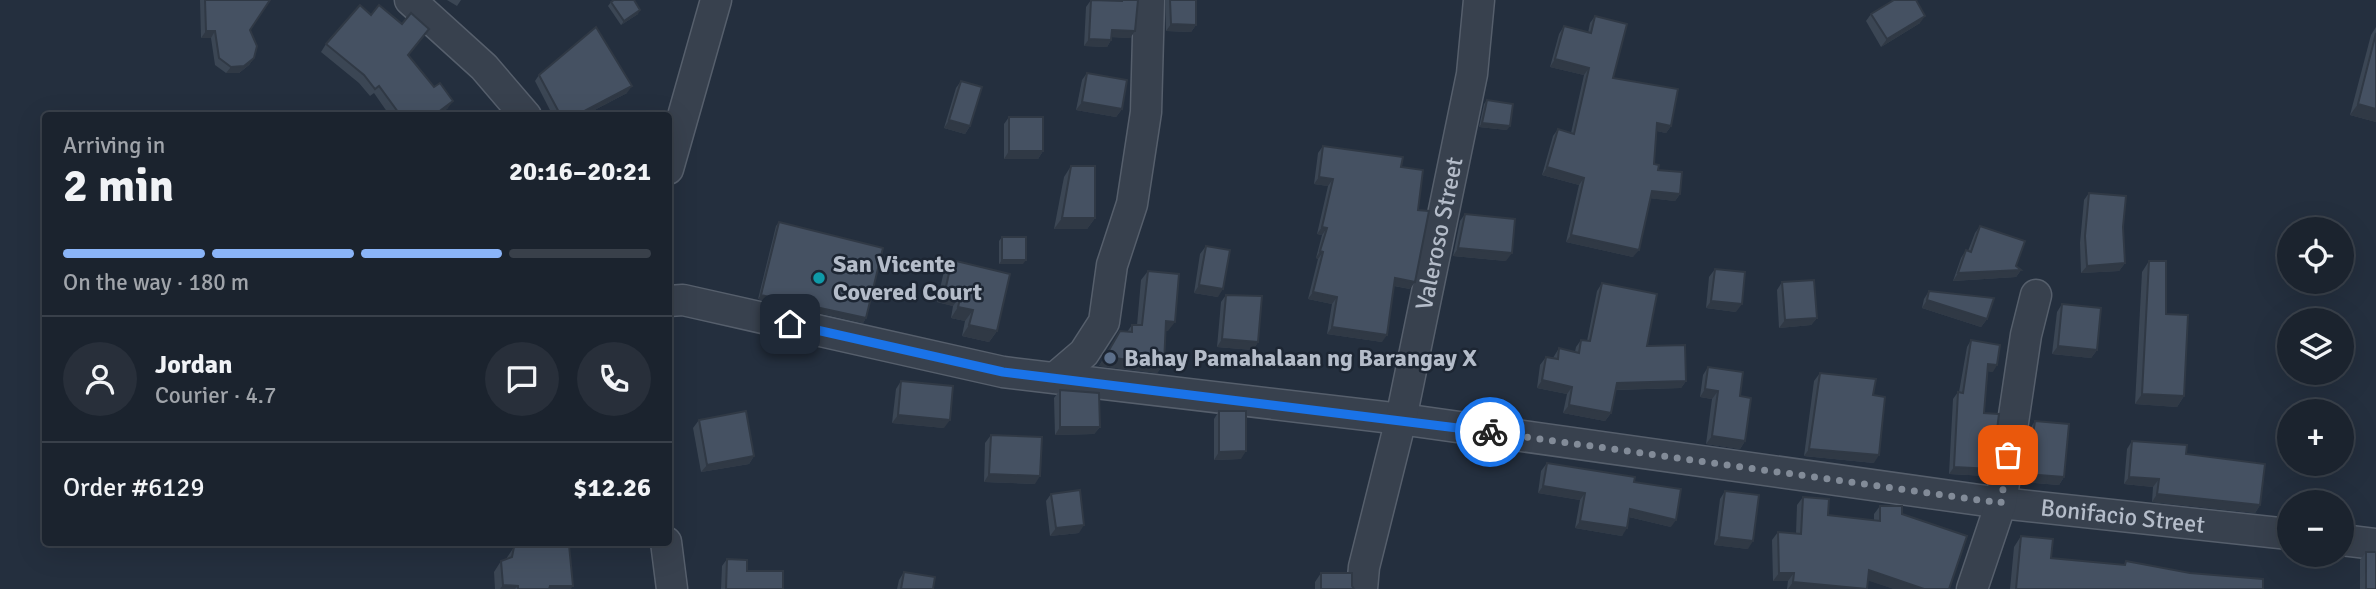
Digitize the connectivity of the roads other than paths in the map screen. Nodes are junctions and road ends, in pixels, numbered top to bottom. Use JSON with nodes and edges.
{"nodes":[{"id":1,"x":410,"y":0,"type":"edge"},
{"id":2,"x":716,"y":0,"type":"edge"},
{"id":3,"x":1149,"y":0,"type":"edge"},
{"id":4,"x":1479,"y":0,"type":"edge"},
{"id":5,"x":522,"y":112,"type":"edge"},
{"id":6,"x":672,"y":155,"type":"edge"},
{"id":7,"x":2036,"y":295,"type":"dead end"},
{"id":8,"x":672,"y":301,"type":"edge"},
{"id":9,"x":1056,"y":377,"type":"junction"},
{"id":10,"x":1401,"y":419,"type":"junction"},
{"id":11,"x":2001,"y":503,"type":"junction"},
{"id":12,"x":2277,"y":533,"type":"edge"},
{"id":13,"x":2354,"y":541,"type":"edge"},
{"id":14,"x":2376,"y":544,"type":"edge"},
{"id":15,"x":667,"y":546,"type":"edge"},
{"id":16,"x":672,"y":589,"type":"edge"},
{"id":17,"x":1362,"y":589,"type":"edge"},
{"id":18,"x":1972,"y":589,"type":"edge"}],
"edges":[{"from":1,"to":5,"type":"street"},
{"from":2,"to":6,"type":"street"},
{"from":3,"to":9,"type":"street"},
{"from":4,"to":10,"type":"street","name":"Valeroso Street"},
{"from":7,"to":11,"type":"street"},
{"from":8,"to":9,"type":"street","name":"Bonifacio Street"},
{"from":9,"to":10,"type":"street","name":"Bonifacio Street"},
{"from":10,"to":11,"type":"street","name":"Bonifacio Street"},
{"from":10,"to":17,"type":"street","name":"Valeroso Street"},
{"from":11,"to":12,"type":"street","name":"Bonifacio Street"},
{"from":11,"to":18,"type":"street"},
{"from":13,"to":14,"type":"street"},
{"from":15,"to":16,"type":"street"}]}
